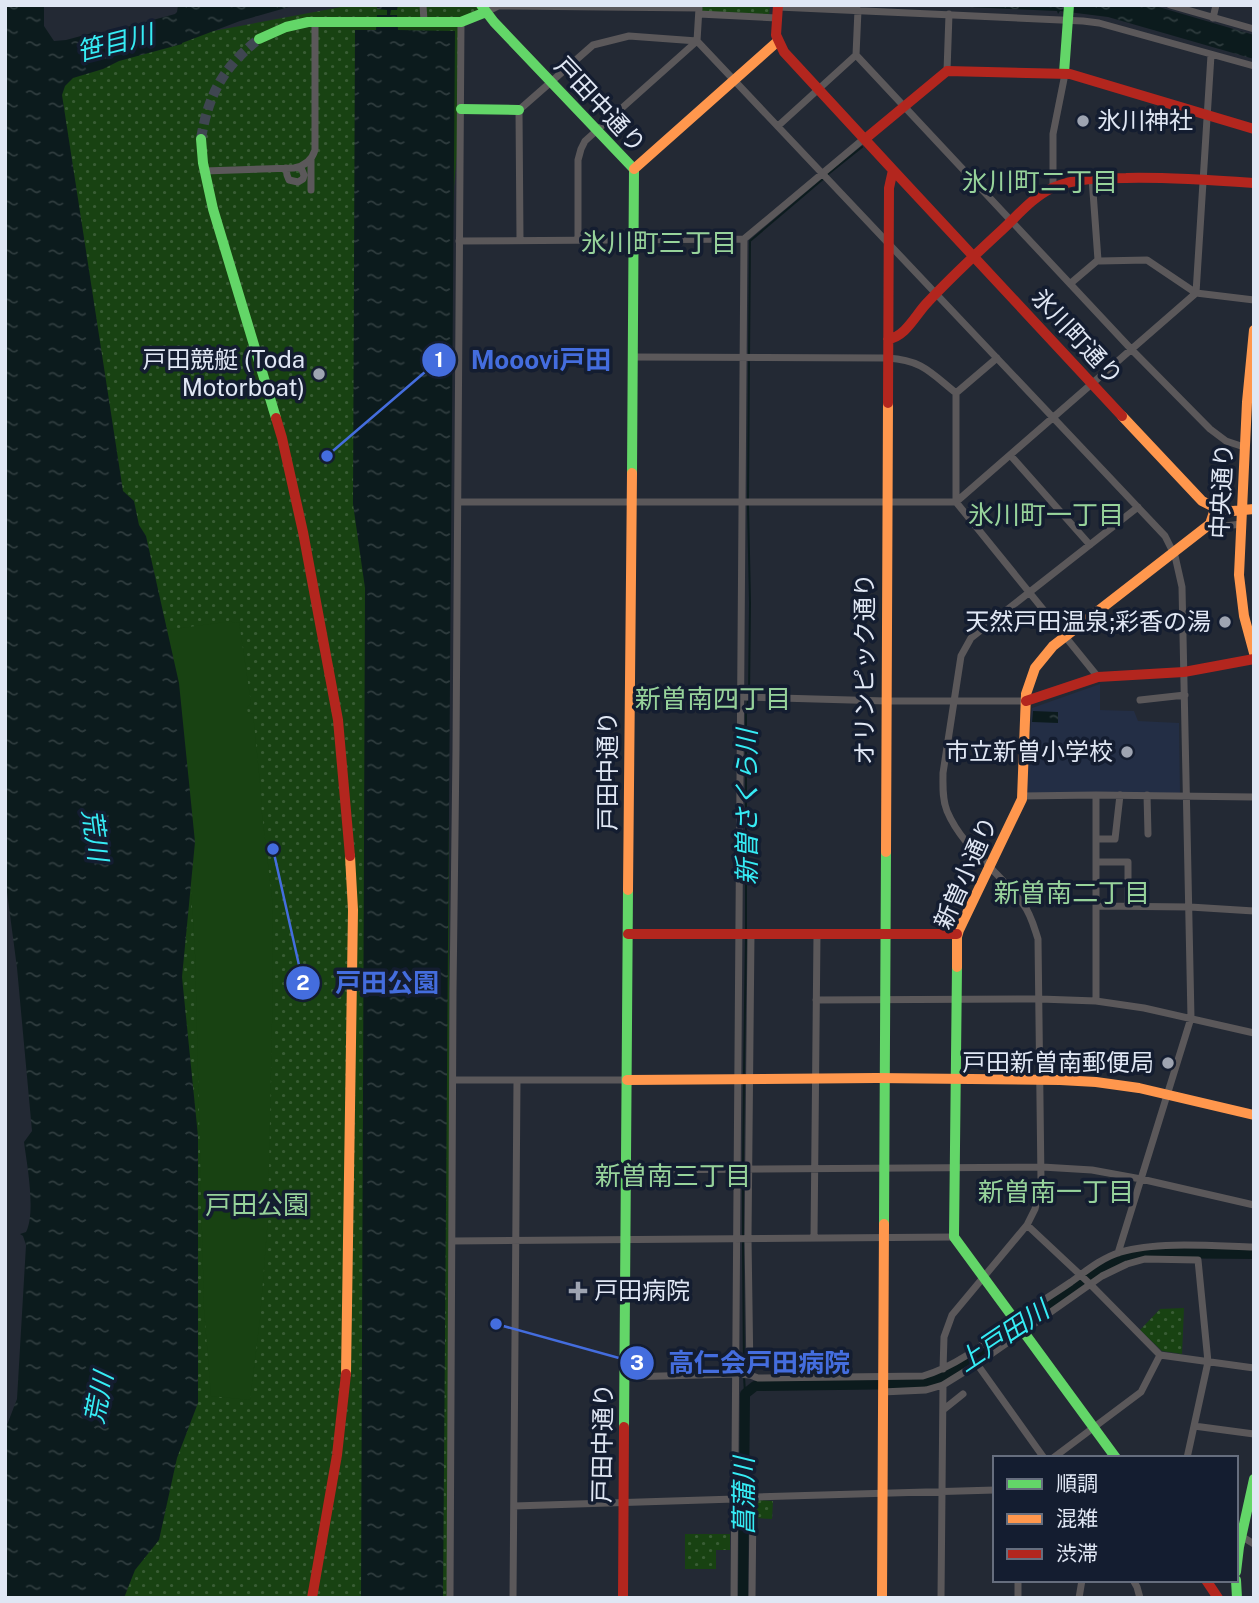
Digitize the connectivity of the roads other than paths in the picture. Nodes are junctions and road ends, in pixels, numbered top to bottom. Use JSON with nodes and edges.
{"nodes":[{"id":1,"x":1170,"y":5,"type":"edge"},
{"id":2,"x":1216,"y":5,"type":"edge"},
{"id":3,"x":484,"y":9,"type":"edge"},
{"id":4,"x":777,"y":10,"type":"edge"},
{"id":5,"x":858,"y":10,"type":"junction"},
{"id":6,"x":699,"y":11,"type":"junction"},
{"id":7,"x":949,"y":14,"type":"junction"},
{"id":8,"x":1068,"y":14,"type":"edge"},
{"id":9,"x":421,"y":15,"type":"edge"},
{"id":10,"x":1213,"y":18,"type":"junction"},
{"id":11,"x":315,"y":22,"type":"junction"},
{"id":12,"x":461,"y":22,"type":"junction"},
{"id":13,"x":1254,"y":29,"type":"edge"},
{"id":14,"x":259,"y":39,"type":"tunnel mouth"},
{"id":15,"x":697,"y":41,"type":"junction"},
{"id":16,"x":778,"y":41,"type":"junction"},
{"id":17,"x":856,"y":55,"type":"junction"},
{"id":18,"x":1212,"y":55,"type":"junction"},
{"id":19,"x":1254,"y":66,"type":"edge"},
{"id":20,"x":947,"y":71,"type":"junction"},
{"id":21,"x":1064,"y":72,"type":"junction"},
{"id":22,"x":734,"y":80,"type":"junction"},
{"id":23,"x":550,"y":82,"type":"junction"},
{"id":24,"x":818,"y":89,"type":"junction"},
{"id":25,"x":904,"y":107,"type":"junction"},
{"id":26,"x":461,"y":109,"type":"junction"},
{"id":27,"x":519,"y":110,"type":"junction"},
{"id":28,"x":1207,"y":115,"type":"junction"},
{"id":29,"x":778,"y":127,"type":"junction"},
{"id":30,"x":1254,"y":129,"type":"edge"},
{"id":31,"x":597,"y":130,"type":"junction"},
{"id":32,"x":201,"y":139,"type":"tunnel mouth"},
{"id":33,"x":865,"y":139,"type":"junction"},
{"id":34,"x":311,"y":159,"type":"junction"},
{"id":35,"x":299,"y":167,"type":"junction"},
{"id":36,"x":286,"y":168,"type":"junction"},
{"id":37,"x":634,"y":169,"type":"junction"},
{"id":38,"x":893,"y":170,"type":"junction"},
{"id":39,"x":204,"y":171,"type":"junction"},
{"id":40,"x":824,"y":176,"type":"junction"},
{"id":41,"x":1093,"y":178,"type":"junction"},
{"id":42,"x":1203,"y":180,"type":"junction"},
{"id":43,"x":1254,"y":183,"type":"edge"},
{"id":44,"x":1053,"y":188,"type":"junction"},
{"id":45,"x":311,"y":190,"type":"dead end"},
{"id":46,"x":1012,"y":221,"type":"junction"},
{"id":47,"x":578,"y":239,"type":"junction"},
{"id":48,"x":634,"y":239,"type":"junction"},
{"id":49,"x":744,"y":239,"type":"junction"},
{"id":50,"x":520,"y":240,"type":"junction"},
{"id":51,"x":459,"y":241,"type":"junction"},
{"id":52,"x":888,"y":244,"type":"junction"},
{"id":53,"x":974,"y":257,"type":"junction"},
{"id":54,"x":1098,"y":260,"type":"junction"},
{"id":55,"x":1070,"y":283,"type":"junction"},
{"id":56,"x":936,"y":293,"type":"junction"},
{"id":57,"x":1196,"y":293,"type":"junction"},
{"id":58,"x":1254,"y":300,"type":"edge"},
{"id":59,"x":1254,"y":330,"type":"edge"},
{"id":60,"x":888,"y":339,"type":"junction"},
{"id":61,"x":1132,"y":350,"type":"junction"},
{"id":62,"x":633,"y":357,"type":"junction"},
{"id":63,"x":747,"y":358,"type":"junction"},
{"id":64,"x":888,"y":358,"type":"junction"},
{"id":65,"x":997,"y":358,"type":"junction"},
{"id":66,"x":1251,"y":376,"type":"edge"},
{"id":67,"x":1093,"y":384,"type":"junction"},
{"id":68,"x":956,"y":393,"type":"junction"},
{"id":69,"x":1053,"y":418,"type":"junction"},
{"id":70,"x":1250,"y":427,"type":"edge"},
{"id":71,"x":1244,"y":447,"type":"junction"},
{"id":72,"x":1011,"y":456,"type":"junction"},
{"id":73,"x":458,"y":502,"type":"junction"},
{"id":74,"x":632,"y":502,"type":"junction"},
{"id":75,"x":746,"y":502,"type":"junction"},
{"id":76,"x":956,"y":502,"type":"junction"},
{"id":77,"x":887,"y":503,"type":"junction"},
{"id":78,"x":1138,"y":508,"type":"junction"},
{"id":79,"x":1216,"y":509,"type":"junction"},
{"id":80,"x":1254,"y":509,"type":"edge"},
{"id":81,"x":1241,"y":510,"type":"junction"},
{"id":82,"x":1210,"y":524,"type":"junction"},
{"id":83,"x":1241,"y":524,"type":"junction"},
{"id":84,"x":1090,"y":545,"type":"junction"},
{"id":85,"x":1174,"y":551,"type":"junction"},
{"id":86,"x":1028,"y":592,"type":"junction"},
{"id":87,"x":1065,"y":636,"type":"junction"},
{"id":88,"x":1254,"y":653,"type":"edge"},
{"id":89,"x":1254,"y":659,"type":"edge"},
{"id":90,"x":1184,"y":672,"type":"junction"},
{"id":91,"x":1098,"y":677,"type":"junction"},
{"id":92,"x":1185,"y":695,"type":"junction"},
{"id":93,"x":749,"y":697,"type":"dead end"},
{"id":94,"x":1139,"y":700,"type":"dead end"},
{"id":95,"x":886,"y":701,"type":"junction"},
{"id":96,"x":954,"y":701,"type":"junction"},
{"id":97,"x":1026,"y":701,"type":"junction"},
{"id":98,"x":1096,"y":795,"type":"junction"},
{"id":99,"x":1120,"y":795,"type":"junction"},
{"id":100,"x":1147,"y":795,"type":"junction"},
{"id":101,"x":1023,"y":796,"type":"junction"},
{"id":102,"x":1186,"y":796,"type":"junction"},
{"id":103,"x":1254,"y":797,"type":"edge"},
{"id":104,"x":1148,"y":834,"type":"dead end"},
{"id":105,"x":1097,"y":839,"type":"junction"},
{"id":106,"x":1097,"y":862,"type":"junction"},
{"id":107,"x":989,"y":867,"type":"junction"},
{"id":108,"x":1097,"y":906,"type":"junction"},
{"id":109,"x":1128,"y":906,"type":"junction"},
{"id":110,"x":1190,"y":907,"type":"junction"},
{"id":111,"x":1254,"y":911,"type":"edge"},
{"id":112,"x":628,"y":934,"type":"junction"},
{"id":113,"x":746,"y":934,"type":"junction"},
{"id":114,"x":817,"y":934,"type":"junction"},
{"id":115,"x":885,"y":934,"type":"junction"},
{"id":116,"x":957,"y":934,"type":"junction"},
{"id":117,"x":956,"y":999,"type":"junction"},
{"id":118,"x":1040,"y":999,"type":"junction"},
{"id":119,"x":816,"y":1000,"type":"junction"},
{"id":120,"x":884,"y":1000,"type":"junction"},
{"id":121,"x":1096,"y":1001,"type":"junction"},
{"id":122,"x":1191,"y":1018,"type":"junction"},
{"id":123,"x":1254,"y":1033,"type":"edge"},
{"id":124,"x":744,"y":1079,"type":"junction"},
{"id":125,"x":816,"y":1079,"type":"junction"},
{"id":126,"x":884,"y":1079,"type":"junction"},
{"id":127,"x":453,"y":1080,"type":"junction"},
{"id":128,"x":517,"y":1080,"type":"junction"},
{"id":129,"x":627,"y":1080,"type":"junction"},
{"id":130,"x":955,"y":1080,"type":"junction"},
{"id":131,"x":1040,"y":1080,"type":"junction"},
{"id":132,"x":1167,"y":1095,"type":"junction"},
{"id":133,"x":1254,"y":1115,"type":"edge"},
{"id":134,"x":1042,"y":1167,"type":"junction"},
{"id":135,"x":815,"y":1168,"type":"junction"},
{"id":136,"x":883,"y":1168,"type":"junction"},
{"id":137,"x":954,"y":1168,"type":"junction"},
{"id":138,"x":743,"y":1169,"type":"junction"},
{"id":139,"x":626,"y":1170,"type":"junction"},
{"id":140,"x":1141,"y":1179,"type":"junction"},
{"id":141,"x":1254,"y":1205,"type":"edge"},
{"id":142,"x":1027,"y":1225,"type":"junction"},
{"id":143,"x":883,"y":1237,"type":"junction"},
{"id":144,"x":954,"y":1237,"type":"junction"},
{"id":145,"x":743,"y":1238,"type":"junction"},
{"id":146,"x":814,"y":1238,"type":"junction"},
{"id":147,"x":626,"y":1239,"type":"junction"},
{"id":148,"x":515,"y":1240,"type":"junction"},
{"id":149,"x":453,"y":1241,"type":"junction"},
{"id":150,"x":1254,"y":1247,"type":"edge"},
{"id":151,"x":1118,"y":1253,"type":"junction"},
{"id":152,"x":1080,"y":1275,"type":"junction"},
{"id":153,"x":984,"y":1277,"type":"junction"},
{"id":154,"x":1090,"y":1284,"type":"junction"},
{"id":155,"x":1020,"y":1325,"type":"junction"},
{"id":156,"x":1160,"y":1355,"type":"junction"},
{"id":157,"x":1208,"y":1362,"type":"junction"},
{"id":158,"x":977,"y":1364,"type":"junction"},
{"id":159,"x":1254,"y":1368,"type":"edge"},
{"id":160,"x":943,"y":1369,"type":"junction"},
{"id":161,"x":744,"y":1375,"type":"junction"},
{"id":162,"x":625,"y":1377,"type":"junction"},
{"id":163,"x":883,"y":1377,"type":"junction"},
{"id":164,"x":943,"y":1385,"type":"junction"},
{"id":165,"x":882,"y":1391,"type":"junction"},
{"id":166,"x":963,"y":1394,"type":"dead end"},
{"id":167,"x":943,"y":1410,"type":"junction"},
{"id":168,"x":1194,"y":1426,"type":"junction"},
{"id":169,"x":1094,"y":1428,"type":"junction"},
{"id":170,"x":1254,"y":1434,"type":"edge"},
{"id":171,"x":1043,"y":1456,"type":"edge"},
{"id":172,"x":1056,"y":1456,"type":"edge"},
{"id":173,"x":1115,"y":1456,"type":"edge"},
{"id":174,"x":1187,"y":1456,"type":"edge"},
{"id":175,"x":1253,"y":1486,"type":"edge"},
{"id":176,"x":943,"y":1490,"type":"junction"},
{"id":177,"x":993,"y":1490,"type":"edge"},
{"id":178,"x":882,"y":1494,"type":"junction"},
{"id":179,"x":735,"y":1499,"type":"junction"},
{"id":180,"x":624,"y":1502,"type":"junction"},
{"id":181,"x":514,"y":1506,"type":"junction"},
{"id":182,"x":1241,"y":1536,"type":"junction"},
{"id":183,"x":1254,"y":1544,"type":"edge"},
{"id":184,"x":1238,"y":1558,"type":"edge"},
{"id":185,"x":1133,"y":1582,"type":"edge"},
{"id":186,"x":1207,"y":1582,"type":"edge"},
{"id":187,"x":312,"y":1598,"type":"edge"},
{"id":188,"x":450,"y":1598,"type":"edge"},
{"id":189,"x":513,"y":1598,"type":"edge"},
{"id":190,"x":623,"y":1598,"type":"edge"},
{"id":191,"x":734,"y":1598,"type":"edge"},
{"id":192,"x":752,"y":1598,"type":"edge"},
{"id":193,"x":881,"y":1598,"type":"edge"},
{"id":194,"x":941,"y":1598,"type":"edge"},
{"id":195,"x":1140,"y":1598,"type":"edge"},
{"id":196,"x":1219,"y":1598,"type":"edge"}],
"edges":[{"from":1,"to":10,"type":"street"},
{"from":2,"to":10,"type":"street"},
{"from":3,"to":6,"type":"street"},
{"from":3,"to":12,"type":"street"},
{"from":3,"to":23,"type":"street","name":"戸田中通り"},
{"from":4,"to":5,"type":"street"},
{"from":4,"to":6,"type":"street"},
{"from":4,"to":16,"type":"street"},
{"from":5,"to":7,"type":"street"},
{"from":5,"to":17,"type":"street"},
{"from":6,"to":15,"type":"street"},
{"from":7,"to":8,"type":"street"},
{"from":7,"to":20,"type":"street"},
{"from":8,"to":18,"type":"street"},
{"from":8,"to":21,"type":"street"},
{"from":9,"to":11,"type":"street"},
{"from":9,"to":12,"type":"street"},
{"from":10,"to":13,"type":"street"},
{"from":11,"to":14,"type":"street"},
{"from":11,"to":34,"type":"street"},
{"from":12,"to":26,"type":"street"},
{"from":15,"to":22,"type":"street"},
{"from":15,"to":23,"type":"street"},
{"from":15,"to":31,"type":"street"},
{"from":16,"to":22,"type":"street"},
{"from":16,"to":24,"type":"street"},
{"from":17,"to":24,"type":"street"},
{"from":17,"to":25,"type":"street"},
{"from":18,"to":19,"type":"street"},
{"from":18,"to":28,"type":"street"},
{"from":20,"to":21,"type":"street"},
{"from":20,"to":25,"type":"street"},
{"from":21,"to":28,"type":"street"},
{"from":21,"to":44,"type":"street"},
{"from":22,"to":29,"type":"street"},
{"from":22,"to":37,"type":"street"},
{"from":23,"to":27,"type":"street"},
{"from":23,"to":31,"type":"street","name":"戸田中通り"},
{"from":24,"to":29,"type":"street"},
{"from":24,"to":33,"type":"street"},
{"from":25,"to":33,"type":"street"},
{"from":25,"to":46,"type":"street"},
{"from":26,"to":27,"type":"street"},
{"from":26,"to":51,"type":"street"},
{"from":27,"to":50,"type":"street"},
{"from":28,"to":30,"type":"street"},
{"from":28,"to":42,"type":"street"},
{"from":29,"to":40,"type":"street"},
{"from":31,"to":37,"type":"street","name":"戸田中通り"},
{"from":31,"to":47,"type":"street"},
{"from":32,"to":39,"type":"street"},
{"from":33,"to":38,"type":"street"},
{"from":33,"to":40,"type":"street"},
{"from":34,"to":35,"type":"street"},
{"from":34,"to":45,"type":"street"},
{"from":35,"to":36,"type":"street"},
{"from":35,"to":36,"type":"street"},
{"from":36,"to":39,"type":"street"},
{"from":37,"to":48,"type":"street","name":"戸田中通り"},
{"from":38,"to":52,"type":"street","name":"オリンピック通り"},
{"from":38,"to":53,"type":"street","name":"氷川町通り"},
{"from":39,"to":187,"type":"street"},
{"from":40,"to":49,"type":"street"},
{"from":40,"to":52,"type":"street"},
{"from":41,"to":42,"type":"street"},
{"from":41,"to":44,"type":"street"},
{"from":41,"to":54,"type":"street"},
{"from":42,"to":43,"type":"street"},
{"from":42,"to":57,"type":"street"},
{"from":44,"to":46,"type":"street"},
{"from":46,"to":53,"type":"street"},
{"from":46,"to":55,"type":"street"},
{"from":47,"to":48,"type":"street"},
{"from":47,"to":50,"type":"street"},
{"from":48,"to":49,"type":"street"},
{"from":48,"to":62,"type":"street","name":"戸田中通り"},
{"from":49,"to":63,"type":"street"},
{"from":50,"to":51,"type":"street"},
{"from":51,"to":73,"type":"street"},
{"from":52,"to":56,"type":"street"},
{"from":52,"to":60,"type":"street","name":"オリンピック通り"},
{"from":53,"to":56,"type":"street"},
{"from":53,"to":67,"type":"street","name":"氷川町通り"},
{"from":54,"to":55,"type":"street"},
{"from":54,"to":57,"type":"street"},
{"from":55,"to":61,"type":"street"},
{"from":56,"to":60,"type":"street"},
{"from":56,"to":65,"type":"street"},
{"from":57,"to":58,"type":"street"},
{"from":57,"to":61,"type":"street"},
{"from":59,"to":66,"type":"street","name":"中央通り"},
{"from":60,"to":64,"type":"street","name":"オリンピック通り"},
{"from":61,"to":67,"type":"street"},
{"from":61,"to":71,"type":"street"},
{"from":62,"to":63,"type":"street"},
{"from":62,"to":74,"type":"street","name":"戸田中通り"},
{"from":63,"to":64,"type":"street"},
{"from":63,"to":75,"type":"street"},
{"from":64,"to":68,"type":"street"},
{"from":64,"to":77,"type":"street","name":"オリンピック通り"},
{"from":65,"to":68,"type":"street"},
{"from":65,"to":69,"type":"street"},
{"from":66,"to":70,"type":"street","name":"中央通り"},
{"from":67,"to":69,"type":"street"},
{"from":67,"to":79,"type":"street","name":"氷川町通り"},
{"from":68,"to":76,"type":"street"},
{"from":69,"to":72,"type":"street"},
{"from":69,"to":78,"type":"street"},
{"from":70,"to":71,"type":"street","name":"中央通り"},
{"from":71,"to":81,"type":"street","name":"中央通り"},
{"from":72,"to":76,"type":"street"},
{"from":72,"to":84,"type":"street"},
{"from":73,"to":74,"type":"street"},
{"from":73,"to":127,"type":"street"},
{"from":74,"to":75,"type":"street"},
{"from":74,"to":112,"type":"street","name":"戸田中通り"},
{"from":75,"to":77,"type":"street"},
{"from":75,"to":113,"type":"street"},
{"from":76,"to":77,"type":"street"},
{"from":76,"to":86,"type":"street"},
{"from":77,"to":95,"type":"street","name":"オリンピック通り"},
{"from":78,"to":84,"type":"street"},
{"from":78,"to":85,"type":"street"},
{"from":79,"to":81,"type":"street"},
{"from":79,"to":82,"type":"street"},
{"from":80,"to":81,"type":"street"},
{"from":81,"to":83,"type":"street","name":"中央通り"},
{"from":82,"to":83,"type":"street"},
{"from":82,"to":85,"type":"street","name":"新曽小通り"},
{"from":83,"to":88,"type":"street","name":"中央通り"},
{"from":84,"to":86,"type":"street"},
{"from":85,"to":87,"type":"street","name":"新曽小通り"},
{"from":85,"to":90,"type":"street"},
{"from":86,"to":87,"type":"street"},
{"from":86,"to":96,"type":"street"},
{"from":87,"to":91,"type":"street"},
{"from":87,"to":97,"type":"street","name":"新曽小通り"},
{"from":89,"to":90,"type":"street"},
{"from":90,"to":91,"type":"street"},
{"from":90,"to":92,"type":"street"},
{"from":91,"to":97,"type":"street"},
{"from":92,"to":94,"type":"street"},
{"from":92,"to":102,"type":"street"},
{"from":93,"to":95,"type":"street"},
{"from":95,"to":96,"type":"street"},
{"from":95,"to":115,"type":"street","name":"オリンピック通り"},
{"from":96,"to":97,"type":"street"},
{"from":96,"to":107,"type":"street"},
{"from":97,"to":101,"type":"street","name":"新曽小通り"},
{"from":98,"to":99,"type":"street"},
{"from":98,"to":101,"type":"street"},
{"from":98,"to":105,"type":"street"},
{"from":99,"to":100,"type":"street"},
{"from":99,"to":105,"type":"street"},
{"from":100,"to":102,"type":"street"},
{"from":100,"to":104,"type":"street"},
{"from":101,"to":107,"type":"street","name":"新曽小通り"},
{"from":102,"to":103,"type":"street"},
{"from":102,"to":110,"type":"street"},
{"from":105,"to":106,"type":"street"},
{"from":106,"to":108,"type":"street"},
{"from":106,"to":109,"type":"street"},
{"from":107,"to":116,"type":"street","name":"新曽小通り"},
{"from":107,"to":118,"type":"street"},
{"from":108,"to":109,"type":"street"},
{"from":108,"to":121,"type":"street"},
{"from":109,"to":110,"type":"street"},
{"from":110,"to":111,"type":"street"},
{"from":110,"to":122,"type":"street"},
{"from":112,"to":113,"type":"street"},
{"from":112,"to":129,"type":"street","name":"戸田中通り"},
{"from":113,"to":114,"type":"street"},
{"from":113,"to":124,"type":"street"},
{"from":113,"to":124,"type":"street"},
{"from":114,"to":115,"type":"street"},
{"from":114,"to":119,"type":"street"},
{"from":115,"to":116,"type":"street"},
{"from":115,"to":120,"type":"street","name":"オリンピック通り"},
{"from":116,"to":117,"type":"street","name":"新曽小通り"},
{"from":117,"to":118,"type":"street"},
{"from":117,"to":120,"type":"street"},
{"from":117,"to":130,"type":"street","name":"新曽小通り"},
{"from":118,"to":121,"type":"street"},
{"from":118,"to":131,"type":"street"},
{"from":119,"to":120,"type":"street"},
{"from":119,"to":125,"type":"street"},
{"from":120,"to":126,"type":"street","name":"オリンピック通り"},
{"from":121,"to":122,"type":"street"},
{"from":122,"to":123,"type":"street"},
{"from":122,"to":132,"type":"street"},
{"from":124,"to":125,"type":"street"},
{"from":124,"to":129,"type":"street"},
{"from":124,"to":138,"type":"street"},
{"from":125,"to":126,"type":"street"},
{"from":125,"to":135,"type":"street"},
{"from":126,"to":130,"type":"street"},
{"from":126,"to":136,"type":"street","name":"オリンピック通り"},
{"from":127,"to":128,"type":"street"},
{"from":127,"to":149,"type":"street"},
{"from":128,"to":129,"type":"street"},
{"from":128,"to":148,"type":"street"},
{"from":129,"to":139,"type":"street","name":"戸田中通り"},
{"from":130,"to":131,"type":"street"},
{"from":130,"to":137,"type":"street","name":"新曽小通り"},
{"from":131,"to":132,"type":"street"},
{"from":131,"to":134,"type":"street"},
{"from":132,"to":133,"type":"street"},
{"from":132,"to":140,"type":"street"},
{"from":134,"to":137,"type":"street"},
{"from":134,"to":140,"type":"street"},
{"from":134,"to":142,"type":"street"},
{"from":135,"to":136,"type":"street"},
{"from":135,"to":138,"type":"street"},
{"from":135,"to":146,"type":"street"},
{"from":136,"to":137,"type":"street"},
{"from":136,"to":143,"type":"street","name":"オリンピック通り"},
{"from":137,"to":144,"type":"street","name":"新曽小通り"},
{"from":138,"to":139,"type":"street"},
{"from":138,"to":145,"type":"street"},
{"from":139,"to":147,"type":"street","name":"戸田中通り"},
{"from":140,"to":141,"type":"street"},
{"from":140,"to":151,"type":"street"},
{"from":142,"to":152,"type":"street"},
{"from":142,"to":153,"type":"street"},
{"from":143,"to":144,"type":"street"},
{"from":143,"to":146,"type":"street"},
{"from":143,"to":163,"type":"street","name":"オリンピック通り"},
{"from":144,"to":153,"type":"street"},
{"from":145,"to":146,"type":"street"},
{"from":145,"to":147,"type":"street"},
{"from":145,"to":161,"type":"street"},
{"from":145,"to":161,"type":"street"},
{"from":147,"to":148,"type":"street"},
{"from":147,"to":162,"type":"street","name":"戸田中通り"},
{"from":148,"to":149,"type":"street"},
{"from":148,"to":181,"type":"street"},
{"from":149,"to":188,"type":"street"},
{"from":150,"to":151,"type":"street"},
{"from":151,"to":152,"type":"street"},
{"from":152,"to":154,"type":"street"},
{"from":152,"to":155,"type":"street"},
{"from":153,"to":155,"type":"street"},
{"from":153,"to":160,"type":"street"},
{"from":154,"to":155,"type":"street"},
{"from":154,"to":156,"type":"street"},
{"from":154,"to":157,"type":"street"},
{"from":155,"to":158,"type":"street"},
{"from":155,"to":160,"type":"street"},
{"from":155,"to":169,"type":"street"},
{"from":156,"to":157,"type":"street"},
{"from":156,"to":169,"type":"street"},
{"from":157,"to":159,"type":"street"},
{"from":157,"to":168,"type":"street"},
{"from":158,"to":164,"type":"street"},
{"from":158,"to":171,"type":"street"},
{"from":160,"to":163,"type":"street"},
{"from":161,"to":162,"type":"street"},
{"from":161,"to":163,"type":"street"},
{"from":161,"to":179,"type":"street"},
{"from":162,"to":180,"type":"street","name":"戸田中通り"},
{"from":163,"to":165,"type":"street","name":"オリンピック通り"},
{"from":164,"to":165,"type":"street"},
{"from":164,"to":167,"type":"street"},
{"from":165,"to":178,"type":"street"},
{"from":166,"to":167,"type":"street"},
{"from":167,"to":176,"type":"street"},
{"from":168,"to":170,"type":"street"},
{"from":168,"to":174,"type":"street"},
{"from":169,"to":172,"type":"street"},
{"from":169,"to":173,"type":"street"},
{"from":175,"to":182,"type":"street"},
{"from":176,"to":177,"type":"street"},
{"from":176,"to":178,"type":"street"},
{"from":176,"to":194,"type":"street"},
{"from":178,"to":192,"type":"street"},
{"from":178,"to":193,"type":"street"},
{"from":179,"to":180,"type":"street"},
{"from":179,"to":191,"type":"street"},
{"from":180,"to":181,"type":"street"},
{"from":180,"to":190,"type":"street","name":"戸田中通り"},
{"from":181,"to":189,"type":"street"},
{"from":182,"to":183,"type":"street"},
{"from":182,"to":184,"type":"street"},
{"from":185,"to":195,"type":"street"},
{"from":186,"to":196,"type":"street"}]}
